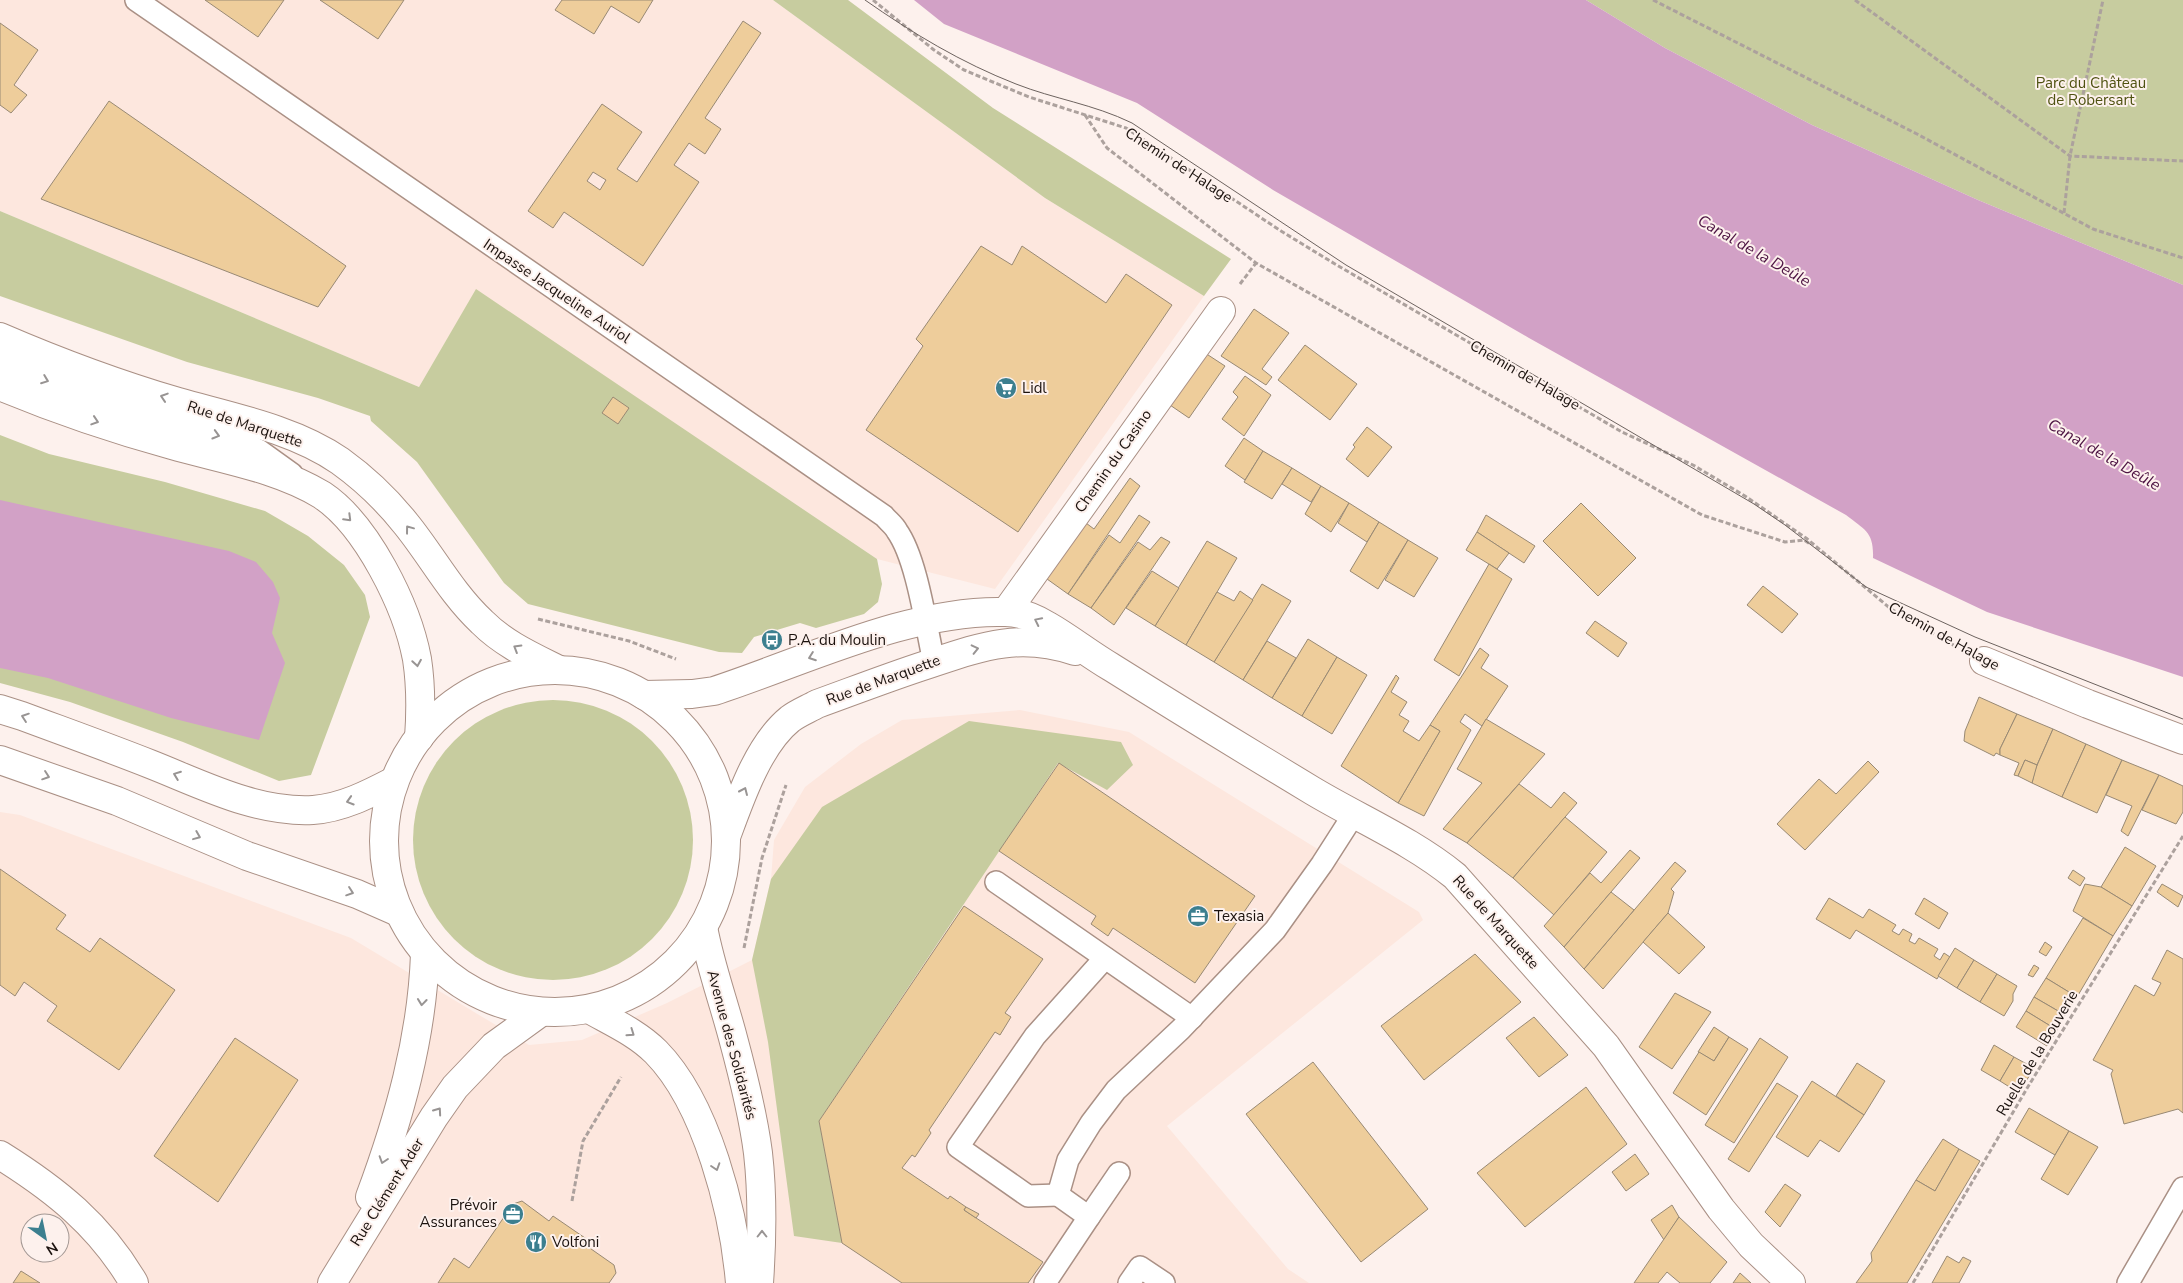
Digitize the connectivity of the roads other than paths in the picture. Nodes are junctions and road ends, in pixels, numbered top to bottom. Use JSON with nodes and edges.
{"nodes":[{"id":1,"x":136,"y":0,"type":"edge"},
{"id":2,"x":1221,"y":310,"type":"dead end"},
{"id":3,"x":0,"y":337,"type":"edge"},
{"id":4,"x":0,"y":362,"type":"edge"},
{"id":5,"x":0,"y":386,"type":"edge"},
{"id":6,"x":310,"y":489,"type":"junction"},
{"id":7,"x":1006,"y":612,"type":"junction"},
{"id":8,"x":925,"y":621,"type":"junction"},
{"id":9,"x":1984,"y":661,"type":"road end"},
{"id":10,"x":934,"y":662,"type":"junction"},
{"id":11,"x":1108,"y":666,"type":"junction"},
{"id":12,"x":560,"y":670,"type":"junction"},
{"id":13,"x":644,"y":695,"type":"junction"},
{"id":14,"x":0,"y":709,"type":"edge"},
{"id":15,"x":419,"y":738,"type":"junction"},
{"id":16,"x":2183,"y":740,"type":"edge"},
{"id":17,"x":0,"y":760,"type":"edge"},
{"id":18,"x":394,"y":781,"type":"junction"},
{"id":19,"x":1354,"y":814,"type":"junction"},
{"id":20,"x":726,"y":837,"type":"junction"},
{"id":21,"x":996,"y":882,"type":"dead end"},
{"id":22,"x":398,"y":912,"type":"junction"},
{"id":23,"x":703,"y":927,"type":"junction"},
{"id":24,"x":425,"y":954,"type":"junction"},
{"id":25,"x":1105,"y":958,"type":"junction"},
{"id":26,"x":589,"y":1009,"type":"junction"},
{"id":27,"x":541,"y":1012,"type":"junction"},
{"id":28,"x":1192,"y":1018,"type":"junction"},
{"id":29,"x":0,"y":1155,"type":"edge"},
{"id":30,"x":1119,"y":1173,"type":"dead end"},
{"id":31,"x":2183,"y":1188,"type":"edge"},
{"id":32,"x":1058,"y":1195,"type":"junction"},
{"id":33,"x":1089,"y":1217,"type":"junction"},
{"id":34,"x":347,"y":1256,"type":"junction"},
{"id":35,"x":134,"y":1283,"type":"edge"},
{"id":36,"x":332,"y":1283,"type":"edge"},
{"id":37,"x":740,"y":1283,"type":"edge"},
{"id":38,"x":759,"y":1283,"type":"edge"},
{"id":39,"x":1045,"y":1283,"type":"edge"},
{"id":40,"x":1129,"y":1283,"type":"edge"},
{"id":41,"x":1164,"y":1283,"type":"edge"},
{"id":42,"x":1791,"y":1283,"type":"edge"},
{"id":43,"x":2128,"y":1283,"type":"edge"}],
"edges":[{"from":1,"to":8,"type":"lane","name":"Impasse Jacqueline Auriol"},
{"from":2,"to":7,"type":"main road","name":"Chemin du Casino"},
{"from":12,"to":3,"type":"main road","name":"Rue de Marquette","one_way":true},
{"from":4,"to":6,"type":"lane","one_way":true},
{"from":5,"to":6,"type":"main road","one_way":true},
{"from":6,"to":15,"type":"main road","one_way":true},
{"from":7,"to":8,"type":"main road","name":"Rue de Marquette"},
{"from":11,"to":7,"type":"main road","name":"Rue de Marquette","one_way":true},
{"from":8,"to":10,"type":"lane","name":"Impasse Jacqueline Auriol"},
{"from":8,"to":13,"type":"main road","name":"Rue de Marquette","one_way":true},
{"from":9,"to":16,"type":"main road","name":"Chemin de Halage"},
{"from":10,"to":11,"type":"main road","name":"Rue de Marquette","one_way":true},
{"from":20,"to":10,"type":"main road","name":"Rue de Marquette","one_way":true},
{"from":11,"to":19,"type":"main road","name":"Rue de Marquette"},
{"from":12,"to":13,"type":"main road"},
{"from":12,"to":15,"type":"main road"},
{"from":13,"to":20,"type":"main road"},
{"from":18,"to":14,"type":"main road","one_way":true},
{"from":15,"to":18,"type":"main road"},
{"from":17,"to":22,"type":"main road","one_way":true},
{"from":18,"to":22,"type":"main road"},
{"from":19,"to":28,"type":"lane"},
{"from":19,"to":42,"type":"main road","name":"Rue de Marquette"},
{"from":20,"to":23,"type":"main road"},
{"from":21,"to":25,"type":"lane"},
{"from":22,"to":24,"type":"main road"},
{"from":23,"to":26,"type":"main road"},
{"from":38,"to":23,"type":"main road","name":"Avenue des Solidarités","one_way":true},
{"from":24,"to":27,"type":"main road"},
{"from":24,"to":34,"type":"main road","name":"Rue Clément Ader","one_way":true},
{"from":25,"to":28,"type":"lane"},
{"from":25,"to":32,"type":"lane"},
{"from":26,"to":27,"type":"main road"},
{"from":26,"to":37,"type":"main road","one_way":true},
{"from":34,"to":27,"type":"main road","name":"Rue Clément Ader","one_way":true},
{"from":28,"to":32,"type":"lane"},
{"from":29,"to":35,"type":"main road"},
{"from":30,"to":33,"type":"lane"},
{"from":31,"to":43,"type":"lane"},
{"from":32,"to":33,"type":"lane"},
{"from":33,"to":39,"type":"lane"},
{"from":34,"to":36,"type":"main road"},
{"from":40,"to":41,"type":"lane"}]}
